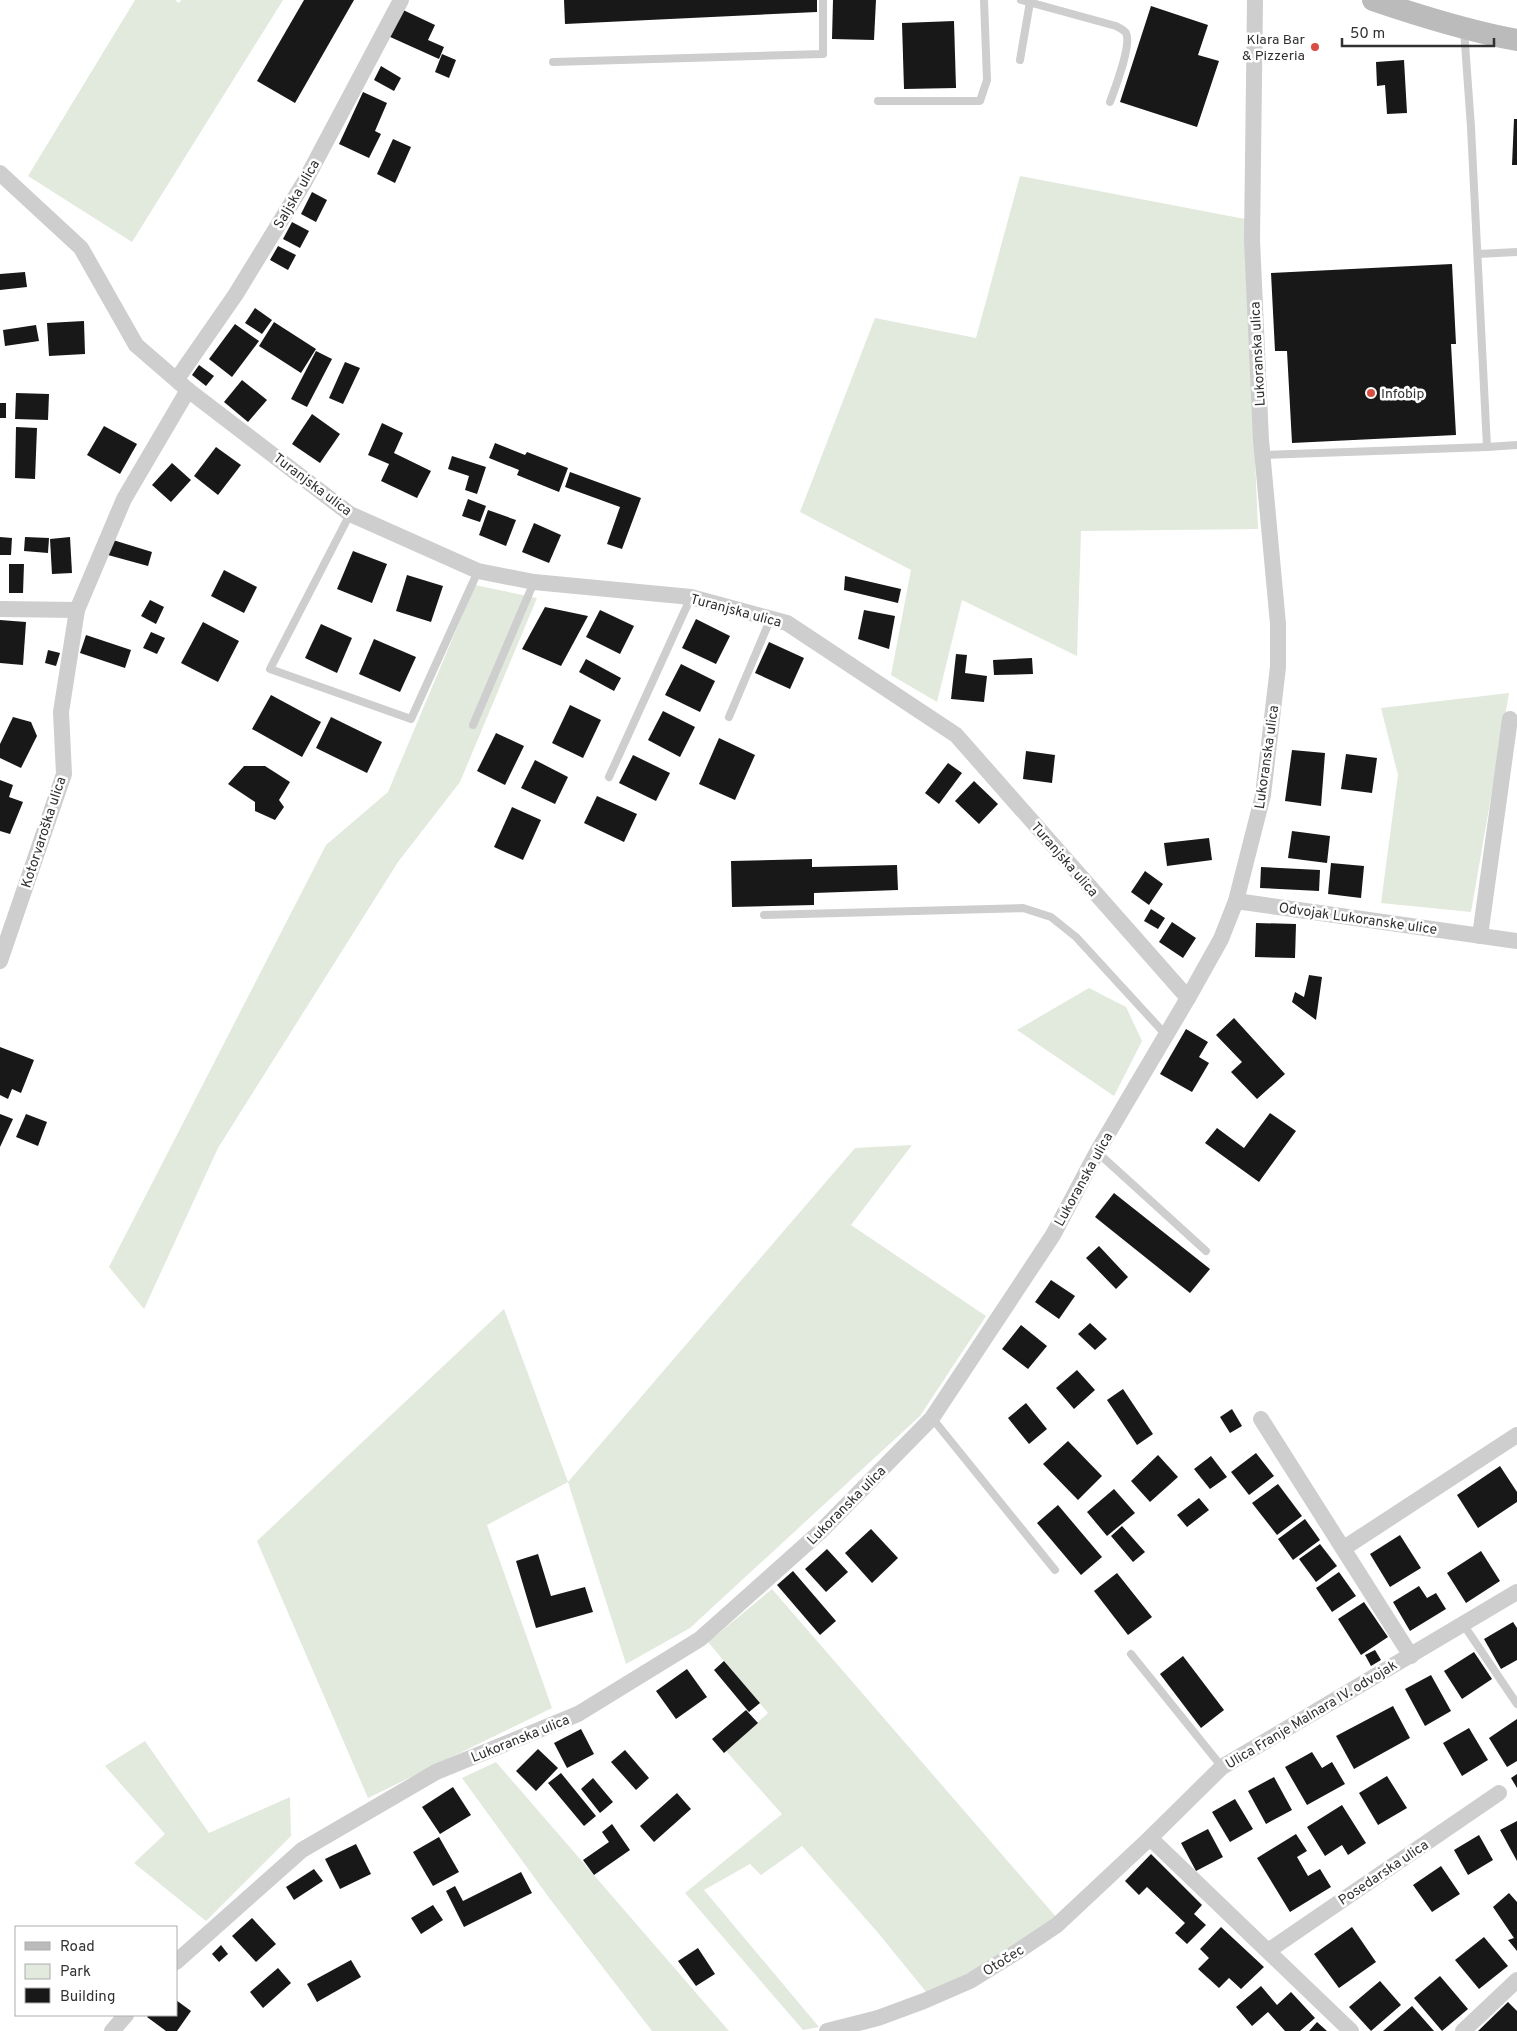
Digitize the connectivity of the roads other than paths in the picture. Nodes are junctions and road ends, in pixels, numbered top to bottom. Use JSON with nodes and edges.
{"nodes":[{"id":1,"x":401,"y":0,"type":"edge"},
{"id":2,"x":823,"y":0,"type":"edge"},
{"id":3,"x":984,"y":0,"type":"edge"},
{"id":4,"x":1022,"y":0,"type":"edge"},
{"id":5,"x":1255,"y":0,"type":"edge"},
{"id":6,"x":1373,"y":0,"type":"edge"},
{"id":7,"x":1030,"y":2,"type":"junction"},
{"id":8,"x":1464,"y":28,"type":"junction"},
{"id":9,"x":1517,"y":40,"type":"edge"},
{"id":10,"x":1020,"y":60,"type":"dead end"},
{"id":11,"x":553,"y":62,"type":"dead end"},
{"id":12,"x":878,"y":101,"type":"dead end"},
{"id":13,"x":1110,"y":102,"type":"dead end"},
{"id":14,"x":0,"y":173,"type":"edge"},
{"id":15,"x":1517,"y":252,"type":"edge"},
{"id":16,"x":1478,"y":254,"type":"junction"},
{"id":17,"x":183,"y":384,"type":"junction"},
{"id":18,"x":1517,"y":445,"type":"edge"},
{"id":19,"x":1487,"y":446,"type":"junction"},
{"id":20,"x":1262,"y":455,"type":"junction"},
{"id":21,"x":350,"y":514,"type":"junction"},
{"id":22,"x":478,"y":570,"type":"junction"},
{"id":23,"x":534,"y":582,"type":"junction"},
{"id":24,"x":691,"y":597,"type":"junction"},
{"id":25,"x":0,"y":609,"type":"edge"},
{"id":26,"x":76,"y":610,"type":"junction"},
{"id":27,"x":770,"y":620,"type":"junction"},
{"id":28,"x":729,"y":716,"type":"dead end"},
{"id":29,"x":1510,"y":719,"type":"dead end"},
{"id":30,"x":474,"y":725,"type":"dead end"},
{"id":31,"x":609,"y":777,"type":"dead end"},
{"id":32,"x":1236,"y":901,"type":"junction"},
{"id":33,"x":764,"y":915,"type":"dead end"},
{"id":34,"x":1480,"y":936,"type":"junction"},
{"id":35,"x":1517,"y":941,"type":"edge"},
{"id":36,"x":0,"y":961,"type":"edge"},
{"id":37,"x":1188,"y":998,"type":"junction"},
{"id":38,"x":1166,"y":1035,"type":"junction"},
{"id":39,"x":1097,"y":1152,"type":"junction"},
{"id":40,"x":1206,"y":1251,"type":"dead end"},
{"id":41,"x":932,"y":1418,"type":"junction"},
{"id":42,"x":1261,"y":1419,"type":"dead end"},
{"id":43,"x":1517,"y":1434,"type":"edge"},
{"id":44,"x":1344,"y":1548,"type":"junction"},
{"id":45,"x":1055,"y":1570,"type":"dead end"},
{"id":46,"x":1517,"y":1592,"type":"edge"},
{"id":47,"x":1462,"y":1624,"type":"junction"},
{"id":48,"x":1130,"y":1654,"type":"dead end"},
{"id":49,"x":1411,"y":1656,"type":"junction"},
{"id":50,"x":1517,"y":1704,"type":"edge"},
{"id":51,"x":1222,"y":1766,"type":"junction"},
{"id":52,"x":1499,"y":1793,"type":"dead end"},
{"id":53,"x":1150,"y":1838,"type":"junction"},
{"id":54,"x":1268,"y":1951,"type":"junction"},
{"id":55,"x":178,"y":1960,"type":"edge"},
{"id":56,"x":1517,"y":1980,"type":"edge"},
{"id":57,"x":125,"y":2016,"type":"edge"},
{"id":58,"x":112,"y":2031,"type":"edge"},
{"id":59,"x":827,"y":2031,"type":"edge"},
{"id":60,"x":1351,"y":2031,"type":"edge"},
{"id":61,"x":1463,"y":2031,"type":"edge"}],
"edges":[{"from":1,"to":17,"type":"street","name":"Saljska ulica"},
{"from":2,"to":11,"type":"lane"},
{"from":3,"to":12,"type":"lane"},
{"from":4,"to":7,"type":"lane"},
{"from":5,"to":20,"type":"street","name":"Lukoranska ulica"},
{"from":6,"to":8,"type":"street"},
{"from":7,"to":10,"type":"lane"},
{"from":7,"to":13,"type":"lane"},
{"from":8,"to":9,"type":"street"},
{"from":8,"to":16,"type":"lane"},
{"from":14,"to":17,"type":"street","name":"Turanjska ulica"},
{"from":15,"to":16,"type":"lane"},
{"from":16,"to":19,"type":"lane"},
{"from":17,"to":21,"type":"street","name":"Turanjska ulica"},
{"from":17,"to":26,"type":"street"},
{"from":18,"to":19,"type":"lane"},
{"from":19,"to":20,"type":"lane"},
{"from":20,"to":32,"type":"street","name":"Lukoranska ulica"},
{"from":21,"to":22,"type":"street","name":"Turanjska ulica"},
{"from":21,"to":22,"type":"lane"},
{"from":22,"to":23,"type":"street","name":"Turanjska ulica"},
{"from":23,"to":24,"type":"street","name":"Turanjska ulica"},
{"from":23,"to":30,"type":"lane"},
{"from":24,"to":27,"type":"street","name":"Turanjska ulica"},
{"from":24,"to":31,"type":"lane"},
{"from":25,"to":26,"type":"street"},
{"from":26,"to":36,"type":"street","name":"Kotorvaroška ulica"},
{"from":27,"to":28,"type":"lane"},
{"from":27,"to":37,"type":"street","name":"Turanjska ulica"},
{"from":29,"to":34,"type":"street"},
{"from":32,"to":34,"type":"street","name":"Odvojak Lukoranske ulice"},
{"from":32,"to":37,"type":"street","name":"Lukoranska ulica"},
{"from":33,"to":38,"type":"lane"},
{"from":34,"to":35,"type":"street","name":"Odvojak Lukoranske ulice"},
{"from":37,"to":38,"type":"street","name":"Lukoranska ulica"},
{"from":38,"to":39,"type":"street","name":"Lukoranska ulica"},
{"from":39,"to":40,"type":"lane"},
{"from":39,"to":41,"type":"street","name":"Lukoranska ulica"},
{"from":41,"to":45,"type":"lane"},
{"from":41,"to":55,"type":"street","name":"Lukoranska ulica"},
{"from":42,"to":44,"type":"street","name":"Ulica Franje Malnara IV. odvojak"},
{"from":43,"to":44,"type":"street"},
{"from":44,"to":49,"type":"street","name":"Ulica Franje Malnara IV. odvojak"},
{"from":46,"to":47,"type":"street","name":"Ulica Franje Malnara IV. odvojak"},
{"from":47,"to":49,"type":"street","name":"Ulica Franje Malnara IV. odvojak"},
{"from":47,"to":50,"type":"lane"},
{"from":48,"to":51,"type":"lane"},
{"from":49,"to":51,"type":"street","name":"Ulica Franje Malnara IV. odvojak"},
{"from":51,"to":53,"type":"street","name":"Ulica Franje Malnara IV. odvojak"},
{"from":52,"to":54,"type":"street","name":"Posedarska ulica"},
{"from":53,"to":54,"type":"street"},
{"from":53,"to":59,"type":"street","name":"Otočec"},
{"from":54,"to":60,"type":"street"},
{"from":56,"to":61,"type":"street"},
{"from":57,"to":58,"type":"street"}]}
